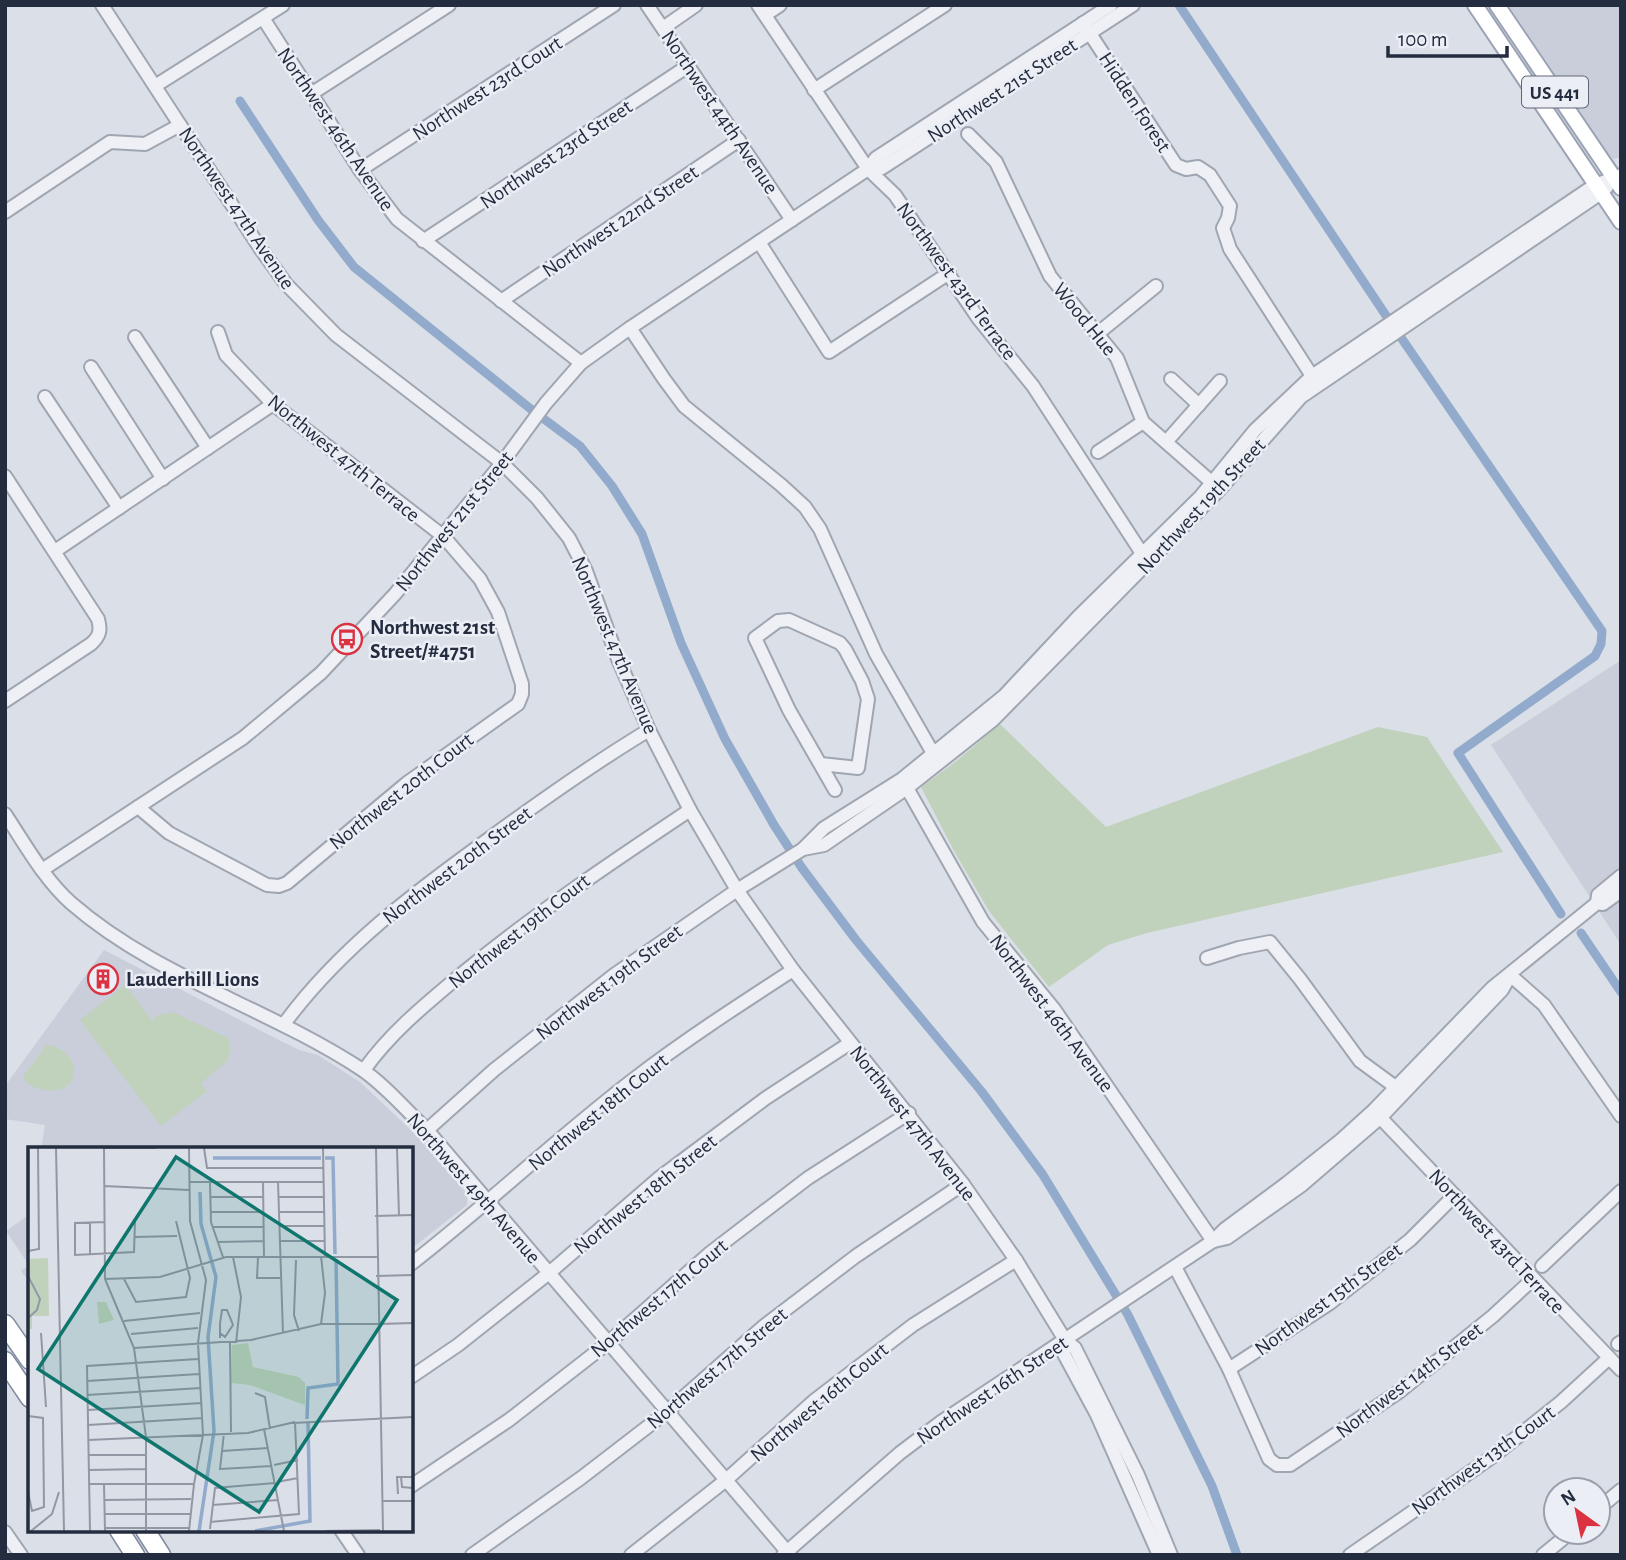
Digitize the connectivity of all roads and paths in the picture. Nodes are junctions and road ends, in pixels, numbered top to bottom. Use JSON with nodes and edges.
{"nodes":[{"id":1,"x":102,"y":5,"type":"edge"},
{"id":2,"x":283,"y":5,"type":"edge"},
{"id":3,"x":449,"y":5,"type":"edge"},
{"id":4,"x":614,"y":5,"type":"edge"},
{"id":5,"x":647,"y":5,"type":"edge"},
{"id":6,"x":696,"y":5,"type":"edge"},
{"id":7,"x":780,"y":5,"type":"edge"},
{"id":8,"x":945,"y":5,"type":"edge"},
{"id":9,"x":1133,"y":5,"type":"edge"},
{"id":10,"x":1475,"y":5,"type":"edge"},
{"id":11,"x":1497,"y":5,"type":"edge"},
{"id":12,"x":761,"y":10,"type":"edge"},
{"id":13,"x":1106,"y":10,"type":"edge"},
{"id":14,"x":263,"y":18,"type":"junction"},
{"id":15,"x":663,"y":27,"type":"junction"},
{"id":16,"x":1086,"y":28,"type":"junction"},
{"id":17,"x":688,"y":66,"type":"junction"},
{"id":18,"x":155,"y":86,"type":"junction"},
{"id":19,"x":814,"y":90,"type":"junction"},
{"id":20,"x":311,"y":94,"type":"junction"},
{"id":21,"x":180,"y":125,"type":"junction"},
{"id":22,"x":968,"y":134,"type":"dead end"},
{"id":23,"x":739,"y":140,"type":"junction"},
{"id":24,"x":868,"y":169,"type":"junction"},
{"id":25,"x":360,"y":170,"type":"junction"},
{"id":26,"x":1619,"y":181,"type":"edge"},
{"id":27,"x":1598,"y":189,"type":"junction"},
{"id":28,"x":5,"y":212,"type":"edge"},
{"id":29,"x":792,"y":220,"type":"junction"},
{"id":30,"x":1621,"y":222,"type":"edge"},
{"id":31,"x":423,"y":241,"type":"junction"},
{"id":32,"x":758,"y":242,"type":"junction"},
{"id":33,"x":949,"y":273,"type":"junction"},
{"id":34,"x":1156,"y":286,"type":"dead end"},
{"id":35,"x":501,"y":301,"type":"junction"},
{"id":36,"x":630,"y":328,"type":"junction"},
{"id":37,"x":218,"y":332,"type":"dead end"},
{"id":38,"x":1097,"y":334,"type":"junction"},
{"id":39,"x":1379,"y":336,"type":"junction"},
{"id":40,"x":135,"y":337,"type":"dead end"},
{"id":41,"x":581,"y":363,"type":"junction"},
{"id":42,"x":90,"y":367,"type":"dead end"},
{"id":43,"x":1312,"y":376,"type":"junction"},
{"id":44,"x":1171,"y":379,"type":"dead end"},
{"id":45,"x":1220,"y":381,"type":"dead end"},
{"id":46,"x":45,"y":397,"type":"dead end"},
{"id":47,"x":274,"y":404,"type":"junction"},
{"id":48,"x":1199,"y":405,"type":"junction"},
{"id":49,"x":1143,"y":422,"type":"junction"},
{"id":50,"x":1166,"y":442,"type":"junction"},
{"id":51,"x":208,"y":448,"type":"junction"},
{"id":52,"x":1098,"y":452,"type":"dead end"},
{"id":53,"x":502,"y":463,"type":"junction"},
{"id":54,"x":5,"y":476,"type":"edge"},
{"id":55,"x":163,"y":479,"type":"junction"},
{"id":56,"x":1216,"y":486,"type":"junction"},
{"id":57,"x":119,"y":508,"type":"junction"},
{"id":58,"x":443,"y":536,"type":"junction"},
{"id":59,"x":55,"y":551,"type":"junction"},
{"id":60,"x":1146,"y":558,"type":"junction"},
{"id":61,"x":874,"y":650,"type":"junction"},
{"id":62,"x":851,"y":660,"type":"junction"},
{"id":63,"x":522,"y":694,"type":"joint"},
{"id":64,"x":5,"y":701,"type":"edge"},
{"id":65,"x":649,"y":730,"type":"junction"},
{"id":66,"x":936,"y":758,"type":"junction"},
{"id":67,"x":821,"y":764,"type":"junction"},
{"id":68,"x":905,"y":783,"type":"junction"},
{"id":69,"x":835,"y":790,"type":"dead end"},
{"id":70,"x":138,"y":807,"type":"junction"},
{"id":71,"x":690,"y":810,"type":"junction"},
{"id":72,"x":5,"y":814,"type":"edge"},
{"id":73,"x":42,"y":870,"type":"junction"},
{"id":74,"x":1621,"y":876,"type":"edge"},
{"id":75,"x":737,"y":890,"type":"junction"},
{"id":76,"x":1621,"y":891,"type":"edge"},
{"id":77,"x":1597,"y":903,"type":"junction"},
{"id":78,"x":1207,"y":958,"type":"dead end"},
{"id":79,"x":793,"y":970,"type":"junction"},
{"id":80,"x":1510,"y":975,"type":"junction"},
{"id":81,"x":284,"y":1024,"type":"junction"},
{"id":82,"x":850,"y":1043,"type":"junction"},
{"id":83,"x":364,"y":1070,"type":"junction"},
{"id":84,"x":1399,"y":1090,"type":"junction"},
{"id":85,"x":909,"y":1113,"type":"junction"},
{"id":86,"x":1377,"y":1114,"type":"junction"},
{"id":87,"x":1621,"y":1116,"type":"edge"},
{"id":88,"x":428,"y":1130,"type":"junction"},
{"id":89,"x":963,"y":1184,"type":"junction"},
{"id":90,"x":1621,"y":1191,"type":"edge"},
{"id":91,"x":1454,"y":1196,"type":"junction"},
{"id":92,"x":489,"y":1202,"type":"junction"},
{"id":93,"x":1213,"y":1241,"type":"junction"},
{"id":94,"x":1016,"y":1260,"type":"junction"},
{"id":95,"x":413,"y":1262,"type":"edge"},
{"id":96,"x":1542,"y":1266,"type":"dead end"},
{"id":97,"x":1175,"y":1267,"type":"junction"},
{"id":98,"x":550,"y":1273,"type":"junction"},
{"id":99,"x":1532,"y":1280,"type":"junction"},
{"id":100,"x":5,"y":1324,"type":"edge"},
{"id":101,"x":1065,"y":1340,"type":"junction"},
{"id":102,"x":609,"y":1342,"type":"junction"},
{"id":103,"x":28,"y":1357,"type":"edge"},
{"id":104,"x":1609,"y":1358,"type":"junction"},
{"id":105,"x":5,"y":1361,"type":"edge"},
{"id":106,"x":1228,"y":1369,"type":"junction"},
{"id":107,"x":1621,"y":1370,"type":"edge"},
{"id":108,"x":413,"y":1376,"type":"edge"},
{"id":109,"x":28,"y":1395,"type":"edge"},
{"id":110,"x":668,"y":1411,"type":"junction"},
{"id":111,"x":1102,"y":1412,"type":"junction"},
{"id":112,"x":726,"y":1480,"type":"junction"},
{"id":113,"x":413,"y":1485,"type":"edge"},
{"id":114,"x":120,"y":1532,"type":"edge"},
{"id":115,"x":146,"y":1532,"type":"edge"},
{"id":116,"x":344,"y":1532,"type":"edge"},
{"id":117,"x":6,"y":1534,"type":"edge"},
{"id":118,"x":787,"y":1553,"type":"edge"},
{"id":119,"x":21,"y":1555,"type":"edge"},
{"id":120,"x":135,"y":1555,"type":"edge"},
{"id":121,"x":161,"y":1555,"type":"edge"},
{"id":122,"x":358,"y":1555,"type":"edge"},
{"id":123,"x":472,"y":1555,"type":"edge"},
{"id":124,"x":631,"y":1555,"type":"edge"},
{"id":125,"x":1159,"y":1555,"type":"edge"},
{"id":126,"x":1171,"y":1555,"type":"edge"},
{"id":127,"x":1350,"y":1555,"type":"edge"}],
"edges":[{"from":1,"to":18,"type":"street","name":"Northwest 47th Avenue"},
{"from":2,"to":14,"type":"street"},
{"from":3,"to":20,"type":"street"},
{"from":4,"to":25,"type":"street","name":"Northwest 23rd Court"},
{"from":5,"to":15,"type":"street","name":"Northwest 44th Avenue"},
{"from":6,"to":15,"type":"street"},
{"from":7,"to":12,"type":"street"},
{"from":8,"to":19,"type":"street"},
{"from":9,"to":13,"type":"street","name":"Northwest 21st Street"},
{"from":10,"to":27,"type":"main road","number":"US 441"},
{"from":11,"to":26,"type":"main road","number":"US 441"},
{"from":12,"to":19,"type":"street","name":"Northwest 43rd Terrace"},
{"from":13,"to":16,"type":"street","name":"Northwest 21st Street"},
{"from":14,"to":18,"type":"street"},
{"from":14,"to":20,"type":"street","name":"Northwest 46th Avenue"},
{"from":15,"to":17,"type":"street","name":"Northwest 44th Avenue"},
{"from":16,"to":24,"type":"street","name":"Northwest 21st Street"},
{"from":16,"to":43,"type":"street","name":"Hidden Forest"},
{"from":17,"to":23,"type":"street","name":"Northwest 44th Avenue"},
{"from":17,"to":31,"type":"street","name":"Northwest 23rd Street"},
{"from":18,"to":21,"type":"street","name":"Northwest 47th Avenue"},
{"from":19,"to":24,"type":"street","name":"Northwest 43rd Terrace"},
{"from":20,"to":25,"type":"street","name":"Northwest 46th Avenue"},
{"from":21,"to":28,"type":"street"},
{"from":21,"to":53,"type":"street","name":"Northwest 47th Avenue"},
{"from":22,"to":38,"type":"street","name":"Wood Hue"},
{"from":23,"to":29,"type":"street","name":"Northwest 44th Avenue"},
{"from":23,"to":35,"type":"street","name":"Northwest 22nd Street"},
{"from":24,"to":29,"type":"street","name":"Northwest 21st Street"},
{"from":24,"to":33,"type":"street","name":"Northwest 43rd Terrace"},
{"from":25,"to":31,"type":"street","name":"Northwest 46th Avenue"},
{"from":26,"to":27,"type":"street","name":"Northwest 19th Street"},
{"from":27,"to":30,"type":"main road","number":"US 441"},
{"from":27,"to":39,"type":"street","name":"Northwest 19th Street"},
{"from":29,"to":32,"type":"street","name":"Northwest 21st Street"},
{"from":31,"to":35,"type":"street","name":"Northwest 46th Avenue"},
{"from":32,"to":33,"type":"street"},
{"from":32,"to":36,"type":"street","name":"Northwest 21st Street"},
{"from":33,"to":60,"type":"street","name":"Northwest 43rd Terrace"},
{"from":34,"to":38,"type":"street"},
{"from":35,"to":41,"type":"street","name":"Northwest 46th Avenue"},
{"from":36,"to":41,"type":"street","name":"Northwest 21st Street"},
{"from":36,"to":61,"type":"street"},
{"from":37,"to":47,"type":"street","name":"Northwest 47th Terrace"},
{"from":38,"to":49,"type":"street","name":"Wood Hue"},
{"from":39,"to":43,"type":"street","name":"Northwest 19th Street"},
{"from":39,"to":56,"type":"street","name":"Northwest 19th Street"},
{"from":40,"to":51,"type":"street"},
{"from":41,"to":53,"type":"street","name":"Northwest 21st Street"},
{"from":42,"to":55,"type":"street"},
{"from":43,"to":56,"type":"street","name":"Northwest 19th Street"},
{"from":44,"to":48,"type":"street"},
{"from":45,"to":48,"type":"street"},
{"from":46,"to":57,"type":"street"},
{"from":47,"to":51,"type":"street"},
{"from":47,"to":58,"type":"street","name":"Northwest 47th Terrace"},
{"from":48,"to":50,"type":"street"},
{"from":49,"to":50,"type":"street","name":"Wood Hue"},
{"from":49,"to":52,"type":"street"},
{"from":50,"to":56,"type":"street","name":"Wood Hue"},
{"from":51,"to":55,"type":"street"},
{"from":53,"to":58,"type":"street","name":"Northwest 21st Street"},
{"from":53,"to":65,"type":"street","name":"Northwest 47th Avenue"},
{"from":54,"to":59,"type":"street"},
{"from":55,"to":57,"type":"street"},
{"from":56,"to":60,"type":"street","name":"Northwest 19th Street"},
{"from":57,"to":59,"type":"street"},
{"from":58,"to":63,"type":"street","name":"Northwest 47th Terrace"},
{"from":58,"to":70,"type":"street","name":"Northwest 21st Street"},
{"from":59,"to":64,"type":"street"},
{"from":60,"to":66,"type":"street","name":"Northwest 19th Street"},
{"from":61,"to":62,"type":"street"},
{"from":61,"to":66,"type":"street"},
{"from":62,"to":67,"type":"street"},
{"from":62,"to":67,"type":"street"},
{"from":63,"to":70,"type":"street","name":"Northwest 20th Court"},
{"from":65,"to":71,"type":"street","name":"Northwest 47th Avenue"},
{"from":65,"to":81,"type":"street","name":"Northwest 20th Street"},
{"from":66,"to":68,"type":"street","name":"Northwest 19th Street"},
{"from":67,"to":69,"type":"street"},
{"from":68,"to":75,"type":"street","name":"Northwest 19th Street"},
{"from":68,"to":93,"type":"street","name":"Northwest 46th Avenue"},
{"from":70,"to":73,"type":"street","name":"Northwest 21st Street"},
{"from":71,"to":75,"type":"street","name":"Northwest 47th Avenue"},
{"from":71,"to":83,"type":"street","name":"Northwest 19th Court"},
{"from":72,"to":73,"type":"street","name":"Northwest 49th Avenue"},
{"from":73,"to":81,"type":"street","name":"Northwest 49th Avenue"},
{"from":74,"to":77,"type":"street","name":"Northwest 16th Street"},
{"from":75,"to":79,"type":"street","name":"Northwest 47th Avenue"},
{"from":75,"to":88,"type":"street","name":"Northwest 19th Street"},
{"from":76,"to":77,"type":"street","name":"Northwest 16th Street"},
{"from":77,"to":80,"type":"street","name":"Northwest 16th Street"},
{"from":78,"to":84,"type":"street"},
{"from":79,"to":82,"type":"street","name":"Northwest 47th Avenue"},
{"from":79,"to":92,"type":"street","name":"Northwest 18th Court"},
{"from":80,"to":84,"type":"street","name":"Northwest 16th Street"},
{"from":80,"to":87,"type":"street"},
{"from":81,"to":83,"type":"street","name":"Northwest 49th Avenue"},
{"from":82,"to":85,"type":"street","name":"Northwest 47th Avenue"},
{"from":82,"to":98,"type":"street","name":"Northwest 18th Street"},
{"from":83,"to":88,"type":"street","name":"Northwest 49th Avenue"},
{"from":84,"to":86,"type":"street","name":"Northwest 16th Street"},
{"from":85,"to":89,"type":"street","name":"Northwest 47th Avenue"},
{"from":85,"to":102,"type":"street","name":"Northwest 17th Court"},
{"from":86,"to":91,"type":"street","name":"Northwest 43rd Terrace"},
{"from":86,"to":93,"type":"street","name":"Northwest 16th Street"},
{"from":88,"to":92,"type":"street","name":"Northwest 49th Avenue"},
{"from":89,"to":94,"type":"street","name":"Northwest 47th Avenue"},
{"from":89,"to":110,"type":"street","name":"Northwest 17th Street"},
{"from":90,"to":96,"type":"street"},
{"from":91,"to":99,"type":"street","name":"Northwest 43rd Terrace"},
{"from":91,"to":106,"type":"street","name":"Northwest 15th Street"},
{"from":92,"to":95,"type":"street","name":"Northwest 18th Court"},
{"from":92,"to":98,"type":"street","name":"Northwest 49th Avenue"},
{"from":93,"to":97,"type":"street","name":"Northwest 16th Street"},
{"from":94,"to":101,"type":"street","name":"Northwest 47th Avenue"},
{"from":94,"to":112,"type":"street","name":"Northwest 16th Court"},
{"from":97,"to":101,"type":"street","name":"Northwest 16th Street"},
{"from":97,"to":106,"type":"street"},
{"from":98,"to":102,"type":"street","name":"Northwest 49th Avenue"},
{"from":98,"to":108,"type":"street","name":"Northwest 18th Street"},
{"from":99,"to":104,"type":"street","name":"Northwest 43rd Terrace"},
{"from":99,"to":106,"type":"street","name":"Northwest 14th Street"},
{"from":100,"to":103,"type":"highway"},
{"from":101,"to":111,"type":"street","name":"Northwest 47th Avenue"},
{"from":101,"to":118,"type":"street","name":"Northwest 16th Street"},
{"from":102,"to":110,"type":"street","name":"Northwest 49th Avenue"},
{"from":102,"to":113,"type":"street","name":"Northwest 17th Court"},
{"from":104,"to":107,"type":"street","name":"Northwest 43rd Terrace"},
{"from":104,"to":127,"type":"street","name":"Northwest 13th Court"},
{"from":105,"to":109,"type":"highway"},
{"from":110,"to":112,"type":"street","name":"Northwest 49th Avenue"},
{"from":110,"to":123,"type":"street","name":"Northwest 17th Street"},
{"from":111,"to":125,"type":"street","name":"Northwest 47th Avenue"},
{"from":111,"to":126,"type":"street","name":"Northwest 47th Avenue"},
{"from":112,"to":118,"type":"street","name":"Northwest 49th Avenue"},
{"from":112,"to":124,"type":"street","name":"Northwest 16th Court"},
{"from":114,"to":120,"type":"highway"},
{"from":115,"to":121,"type":"highway"},
{"from":116,"to":122,"type":"street"},
{"from":117,"to":119,"type":"street"}]}
